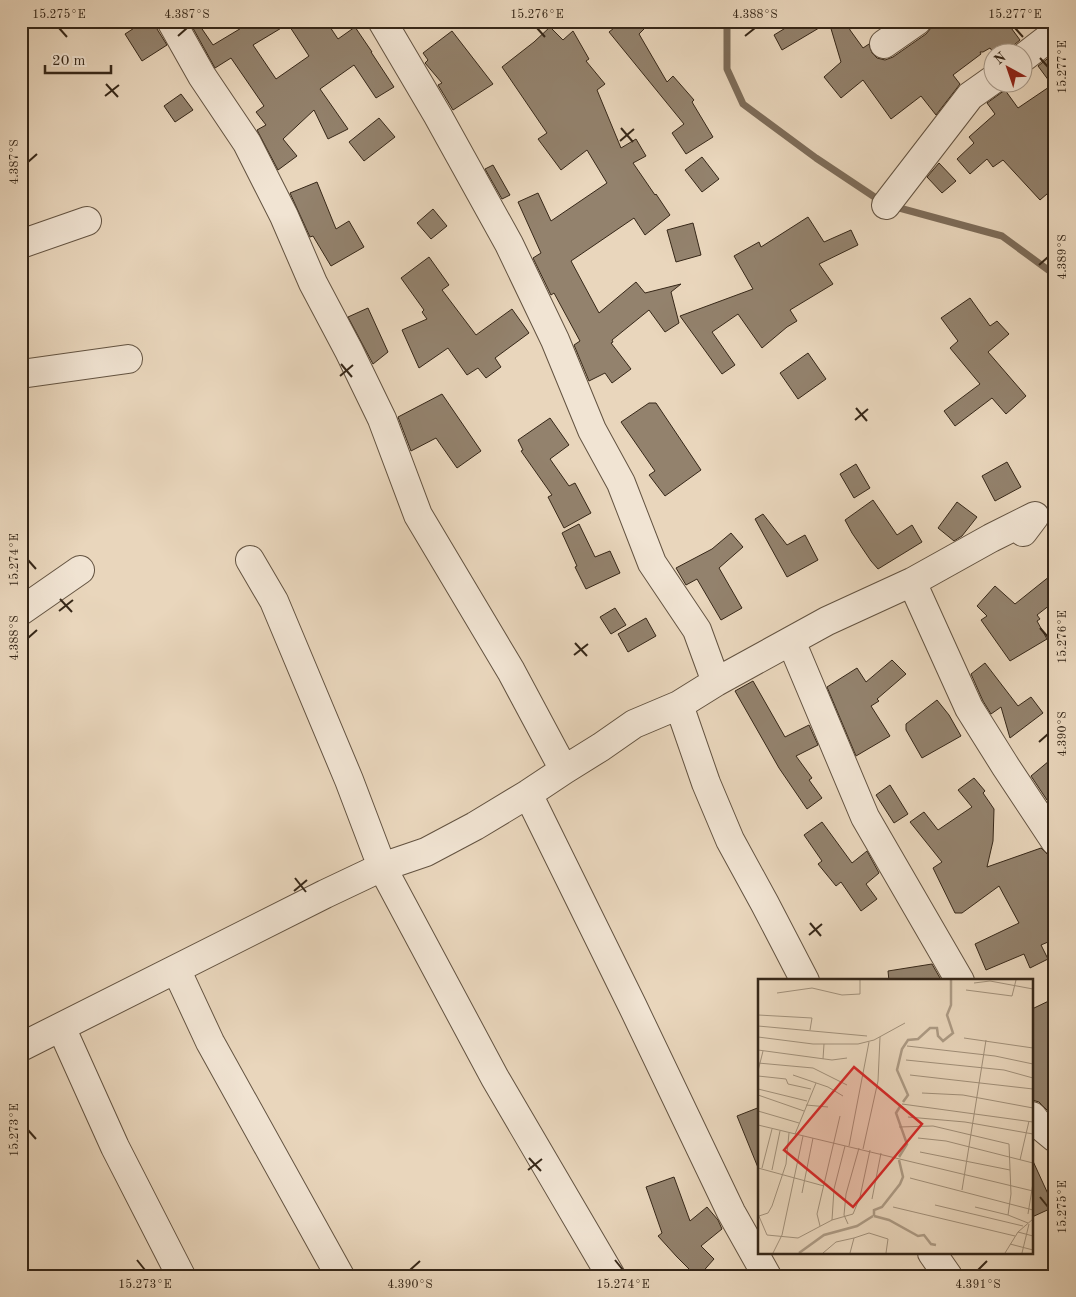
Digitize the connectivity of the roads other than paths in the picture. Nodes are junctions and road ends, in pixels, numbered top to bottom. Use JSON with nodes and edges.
{"nodes":[{"id":1,"x":172,"y":21,"type":"edge"},
{"id":2,"x":382,"y":21,"type":"edge"},
{"id":3,"x":917,"y":21,"type":"edge"},
{"id":4,"x":1055,"y":34,"type":"edge"},
{"id":5,"x":884,"y":44,"type":"dead end"},
{"id":6,"x":1034,"y":49,"type":"edge"},
{"id":7,"x":984,"y":86,"type":"edge"},
{"id":8,"x":886,"y":204,"type":"dead end"},
{"id":9,"x":87,"y":221,"type":"dead end"},
{"id":10,"x":21,"y":244,"type":"edge"},
{"id":11,"x":128,"y":359,"type":"dead end"},
{"id":12,"x":21,"y":374,"type":"edge"},
{"id":13,"x":1055,"y":522,"type":"edge"},
{"id":14,"x":250,"y":560,"type":"dead end"},
{"id":15,"x":80,"y":570,"type":"dead end"},
{"id":16,"x":912,"y":582,"type":"junction"},
{"id":17,"x":21,"y":611,"type":"edge"},
{"id":18,"x":791,"y":640,"type":"junction"},
{"id":19,"x":716,"y":682,"type":"junction"},
{"id":20,"x":679,"y":704,"type":"junction"},
{"id":21,"x":564,"y":770,"type":"junction"},
{"id":22,"x":528,"y":794,"type":"junction"},
{"id":23,"x":1055,"y":841,"type":"edge"},
{"id":24,"x":382,"y":868,"type":"junction"},
{"id":25,"x":176,"y":969,"type":"junction"},
{"id":26,"x":803,"y":979,"type":"edge"},
{"id":27,"x":959,"y":979,"type":"edge"},
{"id":28,"x":61,"y":1027,"type":"junction"},
{"id":29,"x":21,"y":1047,"type":"edge"},
{"id":30,"x":1034,"y":1119,"type":"edge"},
{"id":31,"x":1055,"y":1138,"type":"edge"},
{"id":32,"x":933,"y":1254,"type":"edge"},
{"id":33,"x":181,"y":1276,"type":"edge"},
{"id":34,"x":340,"y":1276,"type":"edge"},
{"id":35,"x":611,"y":1276,"type":"edge"},
{"id":36,"x":767,"y":1276,"type":"edge"},
{"id":37,"x":948,"y":1276,"type":"edge"}],
"edges":[{"from":1,"to":21,"type":"street"},
{"from":2,"to":19,"type":"street"},
{"from":3,"to":5,"type":"street"},
{"from":4,"to":6,"type":"street"},
{"from":7,"to":8,"type":"street"},
{"from":9,"to":10,"type":"street"},
{"from":11,"to":12,"type":"street"},
{"from":13,"to":16,"type":"street"},
{"from":14,"to":24,"type":"street"},
{"from":15,"to":17,"type":"street"},
{"from":16,"to":18,"type":"street"},
{"from":16,"to":23,"type":"street"},
{"from":18,"to":19,"type":"street"},
{"from":18,"to":27,"type":"street"},
{"from":19,"to":20,"type":"street"},
{"from":20,"to":21,"type":"street"},
{"from":20,"to":26,"type":"street"},
{"from":21,"to":22,"type":"street"},
{"from":22,"to":24,"type":"street"},
{"from":22,"to":36,"type":"street"},
{"from":24,"to":25,"type":"street"},
{"from":24,"to":35,"type":"street"},
{"from":25,"to":28,"type":"street"},
{"from":25,"to":34,"type":"street"},
{"from":28,"to":29,"type":"street"},
{"from":28,"to":33,"type":"street"},
{"from":30,"to":31,"type":"street"},
{"from":32,"to":37,"type":"street"}]}
